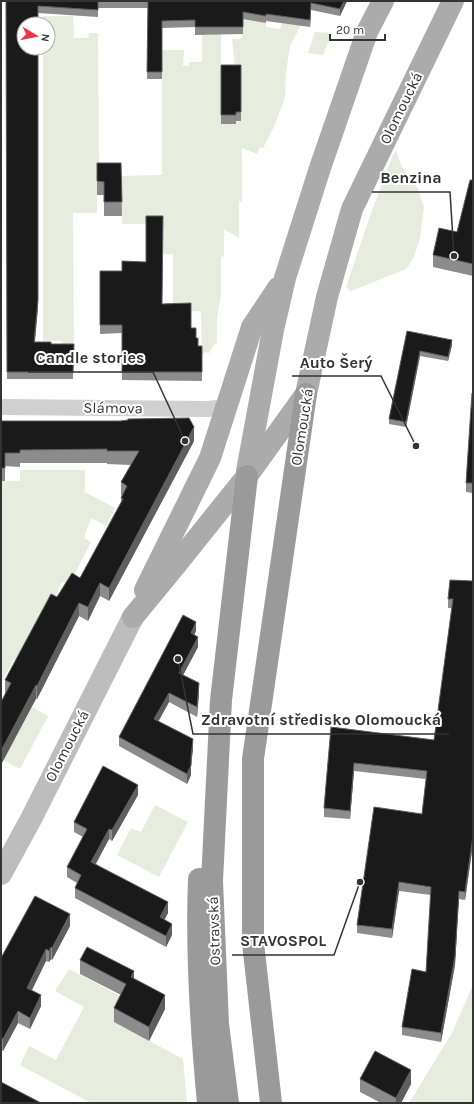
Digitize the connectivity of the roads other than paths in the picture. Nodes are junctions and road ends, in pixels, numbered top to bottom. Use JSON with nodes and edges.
{"nodes":[{"id":1,"x":453,"y":1,"type":"edge"},
{"id":2,"x":379,"y":5,"type":"edge"},
{"id":3,"x":285,"y":278,"type":"junction"},
{"id":4,"x":306,"y":394,"type":"junction"},
{"id":5,"x":1,"y":407,"type":"edge"},
{"id":6,"x":226,"y":407,"type":"junction"},
{"id":7,"x":246,"y":476,"type":"junction"},
{"id":8,"x":132,"y":617,"type":"junction"},
{"id":9,"x":218,"y":758,"type":"junction"},
{"id":10,"x":1,"y":874,"type":"edge"},
{"id":11,"x":208,"y":1103,"type":"edge"},
{"id":12,"x":228,"y":1103,"type":"edge"},
{"id":13,"x":270,"y":1103,"type":"edge"}],
"edges":[{"from":1,"to":4,"type":"main road","name":"Olomoucká"},
{"from":2,"to":3,"type":"main road"},
{"from":3,"to":6,"type":"main road"},
{"from":3,"to":7,"type":"main road"},
{"from":4,"to":7,"type":"main road"},
{"from":4,"to":13,"type":"highway","name":"Olomoucká"},
{"from":5,"to":6,"type":"street","name":"Slámova"},
{"from":6,"to":8,"type":"main road"},
{"from":7,"to":8,"type":"main road"},
{"from":7,"to":9,"type":"highway"},
{"from":8,"to":10,"type":"main road","name":"Olomoucká"},
{"from":9,"to":11,"type":"highway"},
{"from":9,"to":12,"type":"highway","name":"Ostravská"}]}
